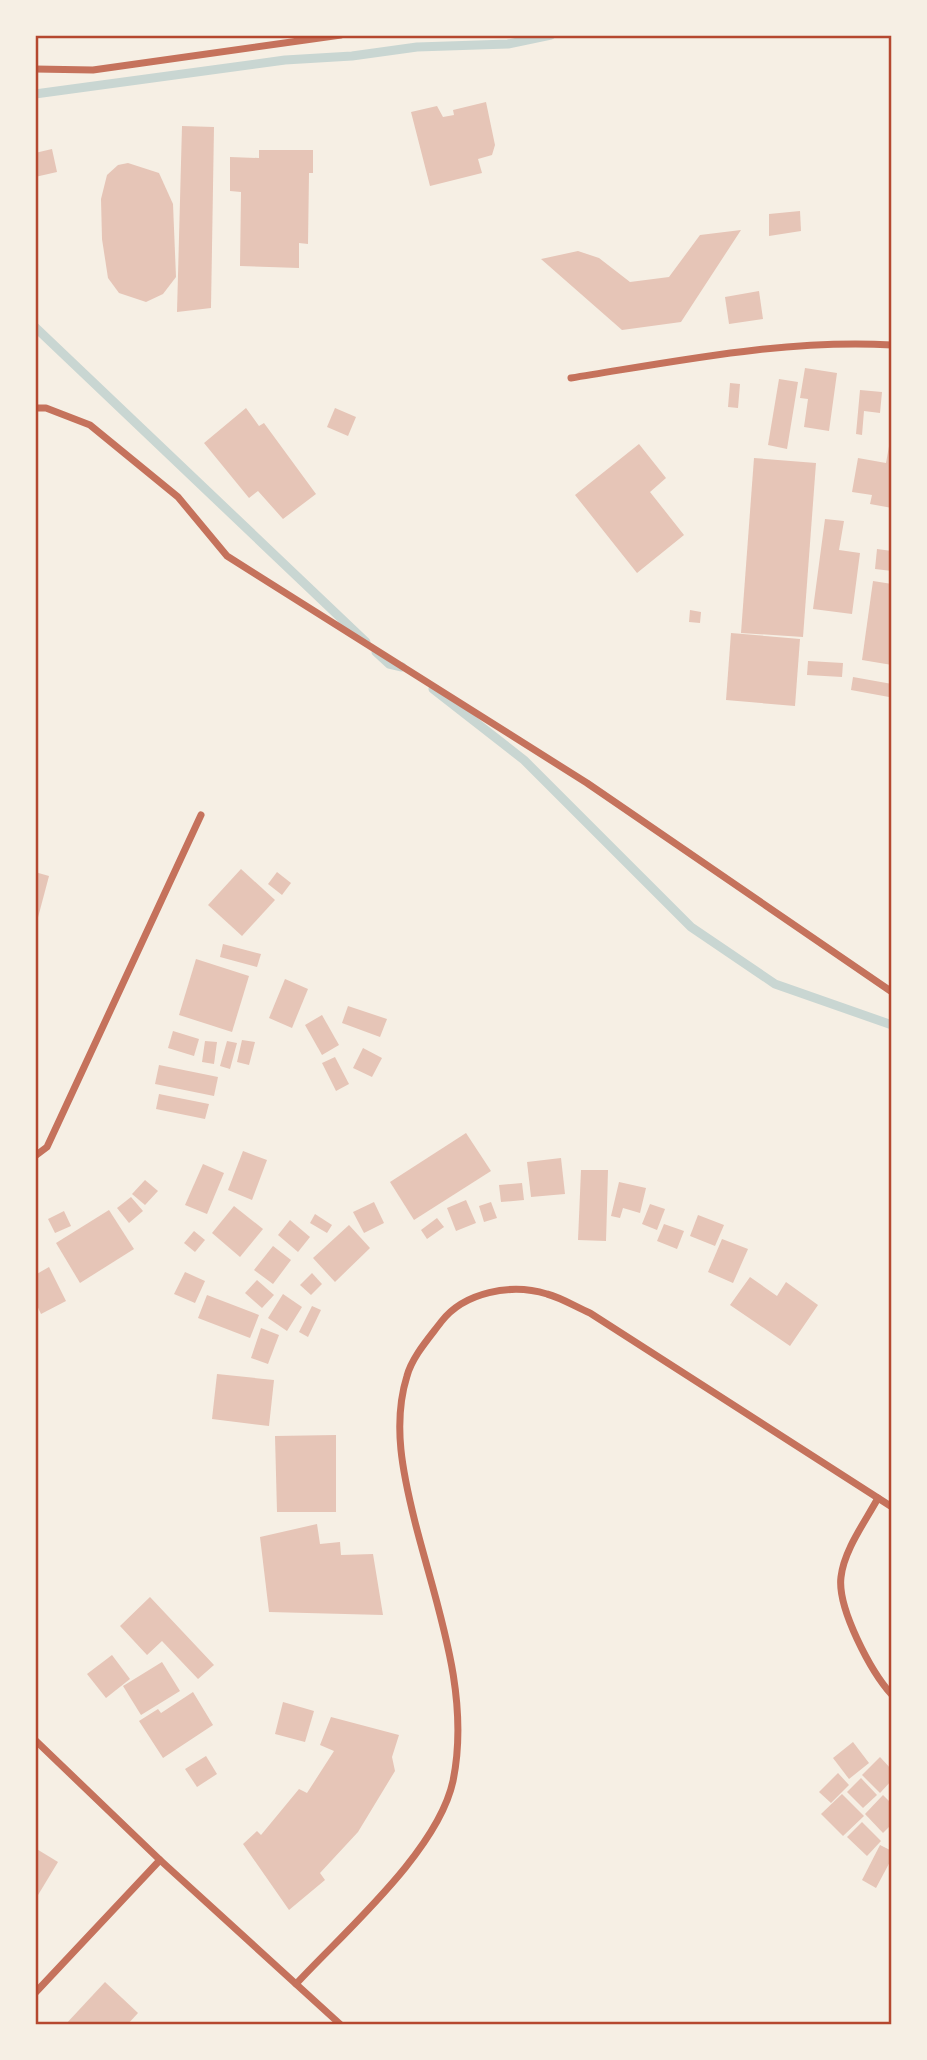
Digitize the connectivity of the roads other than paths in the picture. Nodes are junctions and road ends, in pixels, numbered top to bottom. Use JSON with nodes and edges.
{"nodes":[{"id":1,"x":341,"y":35,"type":"edge"},
{"id":2,"x":35,"y":69,"type":"edge"},
{"id":3,"x":892,"y":345,"type":"edge"},
{"id":4,"x":571,"y":378,"type":"dead end"},
{"id":5,"x":35,"y":408,"type":"edge"},
{"id":6,"x":201,"y":815,"type":"dead end"},
{"id":7,"x":892,"y":992,"type":"edge"},
{"id":8,"x":35,"y":1156,"type":"edge"},
{"id":9,"x":878,"y":1498,"type":"junction"},
{"id":10,"x":892,"y":1507,"type":"edge"},
{"id":11,"x":892,"y":1695,"type":"edge"},
{"id":12,"x":35,"y":1740,"type":"edge"},
{"id":13,"x":160,"y":1860,"type":"junction"},
{"id":14,"x":296,"y":1983,"type":"junction"},
{"id":15,"x":35,"y":1993,"type":"edge"},
{"id":16,"x":341,"y":2025,"type":"edge"}],
"edges":[{"from":1,"to":2,"type":"street"},
{"from":3,"to":4,"type":"street"},
{"from":5,"to":7,"type":"street"},
{"from":6,"to":8,"type":"street"},
{"from":9,"to":10,"type":"street"},
{"from":9,"to":11,"type":"street"},
{"from":9,"to":14,"type":"street"},
{"from":12,"to":13,"type":"street"},
{"from":13,"to":14,"type":"street"},
{"from":13,"to":15,"type":"street"},
{"from":14,"to":16,"type":"street"}]}
